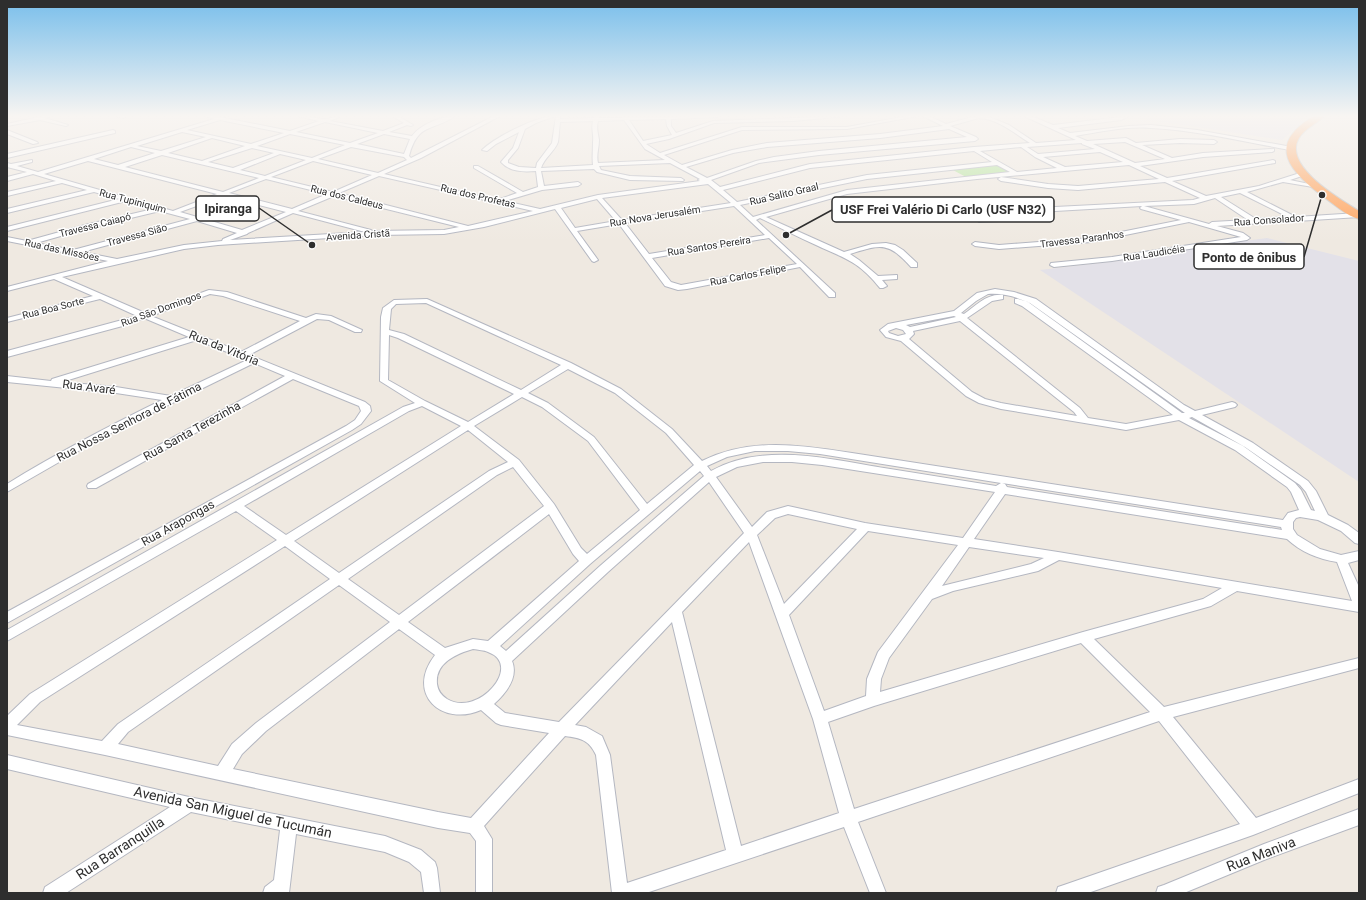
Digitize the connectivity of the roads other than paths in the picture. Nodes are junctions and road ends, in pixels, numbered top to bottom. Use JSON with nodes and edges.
{"nodes":[{"id":1,"x":91,"y":158,"type":"edge"},
{"id":2,"x":145,"y":158,"type":"edge"},
{"id":3,"x":188,"y":158,"type":"edge"},
{"id":4,"x":216,"y":158,"type":"edge"},
{"id":5,"x":265,"y":158,"type":"edge"},
{"id":6,"x":304,"y":158,"type":"edge"},
{"id":7,"x":317,"y":158,"type":"edge"},
{"id":8,"x":404,"y":158,"type":"edge"},
{"id":9,"x":507,"y":158,"type":"edge"},
{"id":10,"x":544,"y":158,"type":"edge"},
{"id":11,"x":594,"y":158,"type":"edge"},
{"id":12,"x":666,"y":158,"type":"edge"},
{"id":13,"x":711,"y":158,"type":"edge"},
{"id":14,"x":785,"y":158,"type":"edge"},
{"id":15,"x":884,"y":158,"type":"edge"},
{"id":16,"x":989,"y":158,"type":"edge"},
{"id":17,"x":1041,"y":158,"type":"edge"},
{"id":18,"x":1118,"y":158,"type":"edge"},
{"id":19,"x":1179,"y":158,"type":"edge"},
{"id":20,"x":1292,"y":158,"type":"edge"},
{"id":21,"x":1302,"y":158,"type":"edge"},
{"id":22,"x":88,"y":159,"type":"junction"},
{"id":23,"x":408,"y":159,"type":"joint"},
{"id":24,"x":1170,"y":159,"type":"joint"},
{"id":25,"x":312,"y":160,"type":"junction"},
{"id":26,"x":670,"y":160,"type":"junction"},
{"id":27,"x":30,"y":161,"type":"dead end"},
{"id":28,"x":204,"y":162,"type":"junction"},
{"id":29,"x":1273,"y":162,"type":"dead end"},
{"id":30,"x":997,"y":163,"type":"junction"},
{"id":31,"x":1131,"y":164,"type":"junction"},
{"id":32,"x":9,"y":166,"type":"edge"},
{"id":33,"x":596,"y":166,"type":"junction"},
{"id":34,"x":683,"y":166,"type":"junction"},
{"id":35,"x":118,"y":167,"type":"junction"},
{"id":36,"x":476,"y":167,"type":"dead end"},
{"id":37,"x":538,"y":169,"type":"junction"},
{"id":38,"x":234,"y":170,"type":"junction"},
{"id":39,"x":1064,"y":170,"type":"junction"},
{"id":40,"x":37,"y":173,"type":"junction"},
{"id":41,"x":380,"y":174,"type":"junction"},
{"id":42,"x":1016,"y":174,"type":"junction"},
{"id":43,"x":1303,"y":174,"type":"junction"},
{"id":44,"x":267,"y":178,"type":"junction"},
{"id":45,"x":977,"y":178,"type":"junction"},
{"id":46,"x":7,"y":179,"type":"edge"},
{"id":47,"x":1165,"y":180,"type":"junction"},
{"id":48,"x":63,"y":181,"type":"junction"},
{"id":49,"x":708,"y":181,"type":"junction"},
{"id":50,"x":1282,"y":181,"type":"junction"},
{"id":51,"x":578,"y":184,"type":"dead end"},
{"id":52,"x":1032,"y":184,"type":"junction"},
{"id":53,"x":1317,"y":187,"type":"junction"},
{"id":54,"x":541,"y":188,"type":"junction"},
{"id":55,"x":719,"y":189,"type":"junction"},
{"id":56,"x":94,"y":190,"type":"junction"},
{"id":57,"x":1242,"y":192,"type":"junction"},
{"id":58,"x":521,"y":193,"type":"junction"},
{"id":59,"x":7,"y":194,"type":"edge"},
{"id":60,"x":223,"y":194,"type":"junction"},
{"id":61,"x":335,"y":194,"type":"junction"},
{"id":62,"x":598,"y":196,"type":"junction"},
{"id":63,"x":1216,"y":196,"type":"junction"},
{"id":64,"x":1205,"y":198,"type":"junction"},
{"id":65,"x":128,"y":199,"type":"junction"},
{"id":66,"x":499,"y":201,"type":"junction"},
{"id":67,"x":738,"y":204,"type":"junction"},
{"id":68,"x":1138,"y":206,"type":"junction"},
{"id":69,"x":557,"y":207,"type":"junction"},
{"id":70,"x":161,"y":209,"type":"junction"},
{"id":71,"x":7,"y":211,"type":"edge"},
{"id":72,"x":541,"y":211,"type":"junction"},
{"id":73,"x":175,"y":212,"type":"junction"},
{"id":74,"x":291,"y":212,"type":"junction"},
{"id":75,"x":1359,"y":213,"type":"edge"},
{"id":76,"x":762,"y":217,"type":"junction"},
{"id":77,"x":1296,"y":218,"type":"junction"},
{"id":78,"x":200,"y":219,"type":"junction"},
{"id":79,"x":750,"y":219,"type":"junction"},
{"id":80,"x":981,"y":221,"type":"dead end"},
{"id":81,"x":1189,"y":221,"type":"junction"},
{"id":82,"x":1254,"y":221,"type":"junction"},
{"id":83,"x":621,"y":222,"type":"junction"},
{"id":84,"x":1203,"y":225,"type":"junction"},
{"id":85,"x":469,"y":228,"type":"junction"},
{"id":86,"x":7,"y":229,"type":"edge"},
{"id":87,"x":573,"y":230,"type":"junction"},
{"id":88,"x":244,"y":232,"type":"junction"},
{"id":89,"x":377,"y":233,"type":"junction"},
{"id":90,"x":770,"y":236,"type":"junction"},
{"id":91,"x":7,"y":239,"type":"edge"},
{"id":92,"x":256,"y":242,"type":"junction"},
{"id":93,"x":28,"y":243,"type":"junction"},
{"id":94,"x":218,"y":243,"type":"junction"},
{"id":95,"x":975,"y":244,"type":"dead end"},
{"id":96,"x":75,"y":252,"type":"junction"},
{"id":97,"x":844,"y":254,"type":"junction"},
{"id":98,"x":648,"y":256,"type":"junction"},
{"id":99,"x":594,"y":260,"type":"dead end"},
{"id":100,"x":118,"y":262,"type":"junction"},
{"id":101,"x":802,"y":265,"type":"junction"},
{"id":102,"x":914,"y":265,"type":"dead end"},
{"id":103,"x":1054,"y":265,"type":"dead end"},
{"id":104,"x":892,"y":274,"type":"dead end"},
{"id":105,"x":874,"y":275,"type":"junction"},
{"id":106,"x":56,"y":277,"type":"junction"},
{"id":107,"x":883,"y":286,"type":"dead end"},
{"id":108,"x":7,"y":289,"type":"edge"},
{"id":109,"x":832,"y":295,"type":"dead end"},
{"id":110,"x":99,"y":297,"type":"junction"},
{"id":111,"x":959,"y":315,"type":"junction"},
{"id":112,"x":145,"y":316,"type":"junction"},
{"id":113,"x":7,"y":320,"type":"edge"},
{"id":114,"x":306,"y":321,"type":"junction"},
{"id":115,"x":895,"y":326,"type":"junction"},
{"id":116,"x":358,"y":330,"type":"dead end"},
{"id":117,"x":385,"y":331,"type":"junction"},
{"id":118,"x":906,"y":334,"type":"junction"},
{"id":119,"x":198,"y":337,"type":"junction"},
{"id":120,"x":7,"y":354,"type":"edge"},
{"id":121,"x":242,"y":355,"type":"junction"},
{"id":122,"x":254,"y":360,"type":"junction"},
{"id":123,"x":568,"y":365,"type":"junction"},
{"id":124,"x":292,"y":376,"type":"junction"},
{"id":125,"x":7,"y":379,"type":"edge"},
{"id":126,"x":50,"y":382,"type":"junction"},
{"id":127,"x":522,"y":393,"type":"junction"},
{"id":128,"x":171,"y":399,"type":"junction"},
{"id":129,"x":422,"y":403,"type":"junction"},
{"id":130,"x":1232,"y":405,"type":"dead end"},
{"id":131,"x":1194,"y":414,"type":"junction"},
{"id":132,"x":1181,"y":417,"type":"junction"},
{"id":133,"x":1084,"y":419,"type":"junction"},
{"id":134,"x":468,"y":426,"type":"junction"},
{"id":135,"x":349,"y":428,"type":"joint"},
{"id":136,"x":852,"y":461,"type":"junction"},
{"id":137,"x":515,"y":462,"type":"junction"},
{"id":138,"x":701,"y":465,"type":"junction"},
{"id":139,"x":710,"y":476,"type":"junction"},
{"id":140,"x":1001,"y":485,"type":"junction"},
{"id":141,"x":92,"y":486,"type":"dead end"},
{"id":142,"x":7,"y":489,"type":"edge"},
{"id":143,"x":237,"y":506,"type":"junction"},
{"id":144,"x":550,"y":507,"type":"junction"},
{"id":145,"x":646,"y":510,"type":"junction"},
{"id":146,"x":1307,"y":514,"type":"junction"},
{"id":147,"x":1323,"y":517,"type":"junction"},
{"id":148,"x":1286,"y":524,"type":"junction"},
{"id":149,"x":865,"y":527,"type":"junction"},
{"id":150,"x":751,"y":534,"type":"junction"},
{"id":151,"x":1292,"y":536,"type":"junction"},
{"id":152,"x":1359,"y":538,"type":"edge"},
{"id":153,"x":286,"y":541,"type":"junction"},
{"id":154,"x":966,"y":542,"type":"junction"},
{"id":155,"x":1359,"y":555,"type":"edge"},
{"id":156,"x":1058,"y":556,"type":"junction"},
{"id":157,"x":1341,"y":559,"type":"junction"},
{"id":158,"x":586,"y":561,"type":"junction"},
{"id":159,"x":339,"y":579,"type":"junction"},
{"id":160,"x":1234,"y":587,"type":"junction"},
{"id":161,"x":928,"y":596,"type":"junction"},
{"id":162,"x":1359,"y":602,"type":"edge"},
{"id":163,"x":1359,"y":607,"type":"edge"},
{"id":164,"x":676,"y":610,"type":"junction"},
{"id":165,"x":782,"y":614,"type":"junction"},
{"id":166,"x":7,"y":618,"type":"edge"},
{"id":167,"x":400,"y":622,"type":"junction"},
{"id":168,"x":7,"y":636,"type":"edge"},
{"id":169,"x":1083,"y":637,"type":"junction"},
{"id":170,"x":491,"y":647,"type":"junction"},
{"id":171,"x":445,"y":655,"type":"junction"},
{"id":172,"x":506,"y":658,"type":"junction"},
{"id":173,"x":1359,"y":663,"type":"edge"},
{"id":174,"x":873,"y":700,"type":"junction"},
{"id":175,"x":484,"y":704,"type":"junction"},
{"id":176,"x":1162,"y":714,"type":"junction"},
{"id":177,"x":820,"y":719,"type":"junction"},
{"id":178,"x":7,"y":725,"type":"edge"},
{"id":179,"x":563,"y":728,"type":"junction"},
{"id":180,"x":7,"y":730,"type":"edge"},
{"id":181,"x":105,"y":748,"type":"junction"},
{"id":182,"x":7,"y":762,"type":"edge"},
{"id":183,"x":222,"y":773,"type":"junction"},
{"id":184,"x":1359,"y":786,"type":"edge"},
{"id":185,"x":189,"y":804,"type":"junction"},
{"id":186,"x":1359,"y":817,"type":"edge"},
{"id":187,"x":849,"y":819,"type":"junction"},
{"id":188,"x":289,"y":825,"type":"junction"},
{"id":189,"x":474,"y":826,"type":"junction"},
{"id":190,"x":1253,"y":827,"type":"junction"},
{"id":191,"x":735,"y":856,"type":"junction"},
{"id":192,"x":278,"y":890,"type":"edge"},
{"id":193,"x":51,"y":893,"type":"edge"},
{"id":194,"x":432,"y":893,"type":"edge"},
{"id":195,"x":484,"y":893,"type":"edge"},
{"id":196,"x":621,"y":893,"type":"edge"},
{"id":197,"x":878,"y":893,"type":"edge"},
{"id":198,"x":1064,"y":893,"type":"edge"},
{"id":199,"x":1164,"y":893,"type":"edge"}],
"edges":[{"from":1,"to":22,"type":"street"},
{"from":2,"to":35,"type":"street"},
{"from":3,"to":28,"type":"street","name":"Rua dos Caldeus"},
{"from":4,"to":28,"type":"street"},
{"from":5,"to":38,"type":"street"},
{"from":6,"to":25,"type":"street","name":"Rua dos Profetas"},
{"from":7,"to":25,"type":"street"},
{"from":8,"to":23,"type":"street"},
{"from":9,"to":37,"type":"street"},
{"from":10,"to":37,"type":"street"},
{"from":11,"to":33,"type":"street"},
{"from":12,"to":26,"type":"street"},
{"from":13,"to":34,"type":"street"},
{"from":14,"to":49,"type":"street"},
{"from":15,"to":55,"type":"street"},
{"from":16,"to":30,"type":"street"},
{"from":17,"to":39,"type":"street"},
{"from":18,"to":31,"type":"street"},
{"from":19,"to":24,"type":"street"},
{"from":20,"to":43,"type":"highway"},
{"from":21,"to":75,"type":"highway"},
{"from":22,"to":35,"type":"street"},
{"from":22,"to":40,"type":"street"},
{"from":23,"to":41,"type":"street"},
{"from":24,"to":31,"type":"street"},
{"from":25,"to":41,"type":"street","name":"Rua dos Profetas"},
{"from":25,"to":44,"type":"street"},
{"from":26,"to":33,"type":"street"},
{"from":26,"to":34,"type":"street"},
{"from":27,"to":32,"type":"street"},
{"from":28,"to":38,"type":"street","name":"Rua dos Caldeus"},
{"from":29,"to":47,"type":"street"},
{"from":30,"to":42,"type":"street"},
{"from":30,"to":67,"type":"street","name":"Rua Salito Graal"},
{"from":31,"to":39,"type":"street"},
{"from":31,"to":47,"type":"street"},
{"from":32,"to":40,"type":"street","name":"Rua Tupiniquim"},
{"from":33,"to":37,"type":"street"},
{"from":33,"to":49,"type":"street"},
{"from":34,"to":49,"type":"street"},
{"from":35,"to":60,"type":"street"},
{"from":36,"to":58,"type":"street"},
{"from":37,"to":54,"type":"street"},
{"from":38,"to":44,"type":"street","name":"Rua dos Caldeus"},
{"from":39,"to":42,"type":"street"},
{"from":40,"to":46,"type":"street"},
{"from":40,"to":48,"type":"street","name":"Rua Tupiniquim"},
{"from":41,"to":61,"type":"street"},
{"from":41,"to":66,"type":"street","name":"Rua dos Profetas"},
{"from":42,"to":45,"type":"street"},
{"from":42,"to":52,"type":"street"},
{"from":43,"to":50,"type":"street"},
{"from":43,"to":53,"type":"highway"},
{"from":44,"to":60,"type":"street"},
{"from":44,"to":61,"type":"street","name":"Rua dos Caldeus"},
{"from":45,"to":52,"type":"street"},
{"from":45,"to":76,"type":"street"},
{"from":47,"to":52,"type":"street"},
{"from":47,"to":64,"type":"street"},
{"from":48,"to":56,"type":"street","name":"Rua Tupiniquim"},
{"from":48,"to":59,"type":"street"},
{"from":49,"to":55,"type":"street"},
{"from":49,"to":62,"type":"street","name":"Avenida Cristã"},
{"from":50,"to":53,"type":"street"},
{"from":50,"to":57,"type":"street"},
{"from":51,"to":54,"type":"street"},
{"from":53,"to":75,"type":"highway"},
{"from":54,"to":58,"type":"street"},
{"from":55,"to":67,"type":"street"},
{"from":56,"to":65,"type":"street","name":"Rua Tupiniquim"},
{"from":56,"to":71,"type":"street"},
{"from":57,"to":63,"type":"street"},
{"from":57,"to":77,"type":"street"},
{"from":58,"to":66,"type":"street"},
{"from":60,"to":73,"type":"street"},
{"from":60,"to":74,"type":"street"},
{"from":61,"to":74,"type":"street"},
{"from":61,"to":85,"type":"street","name":"Rua dos Caldeus"},
{"from":62,"to":69,"type":"street","name":"Avenida Cristã"},
{"from":62,"to":83,"type":"street"},
{"from":63,"to":64,"type":"street"},
{"from":63,"to":82,"type":"street"},
{"from":64,"to":68,"type":"street"},
{"from":65,"to":70,"type":"street","name":"Rua Tupiniquim"},
{"from":65,"to":86,"type":"street"},
{"from":66,"to":72,"type":"street","name":"Rua dos Profetas"},
{"from":67,"to":79,"type":"street"},
{"from":67,"to":83,"type":"street","name":"Rua Nova Jerusalém"},
{"from":68,"to":80,"type":"street"},
{"from":68,"to":81,"type":"street"},
{"from":69,"to":72,"type":"street","name":"Avenida Cristã"},
{"from":69,"to":87,"type":"street"},
{"from":70,"to":73,"type":"street","name":"Rua Tupiniquim"},
{"from":70,"to":93,"type":"street","name":"Travessa Caiapó"},
{"from":72,"to":85,"type":"street","name":"Avenida Cristã"},
{"from":73,"to":78,"type":"street","name":"Rua Tupiniquim"},
{"from":74,"to":88,"type":"street"},
{"from":74,"to":89,"type":"street"},
{"from":75,"to":77,"type":"street","name":"Rua Consolador"},
{"from":76,"to":79,"type":"street"},
{"from":76,"to":97,"type":"street"},
{"from":77,"to":82,"type":"street","name":"Rua Consolador"},
{"from":78,"to":88,"type":"street","name":"Rua Tupiniquim"},
{"from":78,"to":96,"type":"street","name":"Travessa Sião"},
{"from":79,"to":90,"type":"street"},
{"from":81,"to":84,"type":"street"},
{"from":81,"to":95,"type":"street","name":"Travessa Paranhos"},
{"from":82,"to":84,"type":"street","name":"Rua Consolador"},
{"from":83,"to":87,"type":"street","name":"Rua Nova Jerusalém"},
{"from":83,"to":98,"type":"street"},
{"from":84,"to":103,"type":"street","name":"Rua Laudicéia"},
{"from":85,"to":89,"type":"street","name":"Avenida Cristã"},
{"from":87,"to":99,"type":"street"},
{"from":88,"to":92,"type":"street","name":"Rua Tupiniquim"},
{"from":88,"to":94,"type":"street"},
{"from":89,"to":92,"type":"street","name":"Avenida Cristã"},
{"from":90,"to":98,"type":"street","name":"Rua Santos Pereira"},
{"from":90,"to":101,"type":"street"},
{"from":91,"to":93,"type":"street","name":"Rua das Missões"},
{"from":92,"to":94,"type":"street","name":"Avenida Cristã"},
{"from":93,"to":96,"type":"street","name":"Rua das Missões"},
{"from":94,"to":100,"type":"street","name":"Avenida Cristã"},
{"from":96,"to":100,"type":"street","name":"Rua das Missões"},
{"from":97,"to":102,"type":"street"},
{"from":97,"to":105,"type":"street"},
{"from":98,"to":101,"type":"street","name":"Rua Carlos Felipe"},
{"from":100,"to":106,"type":"street","name":"Avenida Cristã"},
{"from":101,"to":109,"type":"street"},
{"from":104,"to":105,"type":"street"},
{"from":105,"to":107,"type":"street"},
{"from":106,"to":108,"type":"street","name":"Avenida Cristã"},
{"from":106,"to":110,"type":"street","name":"Rua da Vitória"},
{"from":110,"to":112,"type":"street","name":"Rua da Vitória"},
{"from":110,"to":113,"type":"street","name":"Rua Boa Sorte"},
{"from":111,"to":115,"type":"street"},
{"from":111,"to":118,"type":"street"},
{"from":111,"to":131,"type":"street"},
{"from":111,"to":132,"type":"street"},
{"from":111,"to":133,"type":"street"},
{"from":112,"to":114,"type":"street","name":"Rua São Domingos"},
{"from":112,"to":119,"type":"street","name":"Rua da Vitória"},
{"from":112,"to":120,"type":"street","name":"Rua São Domingos"},
{"from":114,"to":116,"type":"street"},
{"from":114,"to":121,"type":"street"},
{"from":115,"to":118,"type":"street"},
{"from":115,"to":118,"type":"street"},
{"from":117,"to":123,"type":"street"},
{"from":117,"to":127,"type":"street"},
{"from":117,"to":129,"type":"street"},
{"from":118,"to":133,"type":"street"},
{"from":119,"to":121,"type":"street","name":"Rua da Vitória"},
{"from":119,"to":126,"type":"street"},
{"from":121,"to":122,"type":"street","name":"Rua da Vitória"},
{"from":122,"to":124,"type":"street","name":"Rua da Vitória"},
{"from":122,"to":128,"type":"street","name":"Rua Nossa Senhora de Fátima"},
{"from":123,"to":127,"type":"street"},
{"from":123,"to":138,"type":"street"},
{"from":124,"to":135,"type":"street","name":"Rua da Vitória"},
{"from":124,"to":141,"type":"street","name":"Rua Santa Terezinha"},
{"from":125,"to":126,"type":"street","name":"Rua Avaré"},
{"from":126,"to":128,"type":"street","name":"Rua Avaré"},
{"from":127,"to":134,"type":"street"},
{"from":127,"to":145,"type":"street"},
{"from":128,"to":142,"type":"street","name":"Rua Nossa Senhora de Fátima"},
{"from":129,"to":134,"type":"street"},
{"from":129,"to":143,"type":"street"},
{"from":130,"to":131,"type":"street"},
{"from":131,"to":132,"type":"street"},
{"from":131,"to":147,"type":"street"},
{"from":132,"to":133,"type":"street"},
{"from":132,"to":146,"type":"street"},
{"from":134,"to":137,"type":"street"},
{"from":134,"to":153,"type":"street"},
{"from":135,"to":166,"type":"street","name":"Rua Arapongas"},
{"from":136,"to":138,"type":"street"},
{"from":136,"to":139,"type":"street"},
{"from":136,"to":140,"type":"street"},
{"from":137,"to":144,"type":"street"},
{"from":137,"to":159,"type":"street"},
{"from":138,"to":139,"type":"street"},
{"from":138,"to":145,"type":"street"},
{"from":139,"to":150,"type":"street"},
{"from":139,"to":172,"type":"street"},
{"from":140,"to":148,"type":"street"},
{"from":140,"to":151,"type":"street"},
{"from":140,"to":154,"type":"street"},
{"from":143,"to":153,"type":"street"},
{"from":143,"to":168,"type":"street"},
{"from":144,"to":158,"type":"street"},
{"from":144,"to":167,"type":"street"},
{"from":145,"to":158,"type":"street"},
{"from":146,"to":147,"type":"street"},
{"from":146,"to":148,"type":"street"},
{"from":147,"to":152,"type":"street"},
{"from":148,"to":151,"type":"street"},
{"from":149,"to":150,"type":"street"},
{"from":149,"to":154,"type":"street"},
{"from":149,"to":165,"type":"street"},
{"from":150,"to":164,"type":"street"},
{"from":150,"to":165,"type":"street"},
{"from":151,"to":157,"type":"street"},
{"from":153,"to":159,"type":"street"},
{"from":153,"to":178,"type":"street"},
{"from":154,"to":156,"type":"street"},
{"from":154,"to":161,"type":"street"},
{"from":155,"to":157,"type":"street"},
{"from":156,"to":160,"type":"street"},
{"from":156,"to":161,"type":"street"},
{"from":157,"to":162,"type":"street"},
{"from":158,"to":170,"type":"street"},
{"from":159,"to":167,"type":"street"},
{"from":159,"to":181,"type":"street"},
{"from":160,"to":163,"type":"street"},
{"from":160,"to":169,"type":"street"},
{"from":161,"to":174,"type":"street"},
{"from":164,"to":179,"type":"street"},
{"from":164,"to":191,"type":"street"},
{"from":165,"to":177,"type":"street"},
{"from":167,"to":171,"type":"street"},
{"from":167,"to":183,"type":"street"},
{"from":169,"to":174,"type":"street"},
{"from":169,"to":176,"type":"street"},
{"from":170,"to":171,"type":"street"},
{"from":170,"to":172,"type":"street"},
{"from":171,"to":175,"type":"street"},
{"from":172,"to":175,"type":"street"},
{"from":173,"to":176,"type":"street"},
{"from":174,"to":177,"type":"street"},
{"from":175,"to":179,"type":"street"},
{"from":176,"to":187,"type":"street"},
{"from":176,"to":190,"type":"street"},
{"from":177,"to":187,"type":"street"},
{"from":179,"to":189,"type":"street"},
{"from":179,"to":196,"type":"street"},
{"from":180,"to":181,"type":"street"},
{"from":181,"to":183,"type":"street"},
{"from":182,"to":185,"type":"street","name":"Avenida San Miguel de Tucumán"},
{"from":183,"to":189,"type":"street"},
{"from":184,"to":190,"type":"street"},
{"from":185,"to":188,"type":"street","name":"Avenida San Miguel de Tucumán"},
{"from":185,"to":193,"type":"street","name":"Rua Barranquilla"},
{"from":186,"to":199,"type":"street","name":"Rua Maniva"},
{"from":187,"to":191,"type":"street"},
{"from":187,"to":197,"type":"street"},
{"from":188,"to":192,"type":"street"},
{"from":188,"to":194,"type":"street","name":"Avenida San Miguel de Tucumán"},
{"from":189,"to":195,"type":"street"},
{"from":190,"to":198,"type":"street"},
{"from":191,"to":196,"type":"street"}]}
